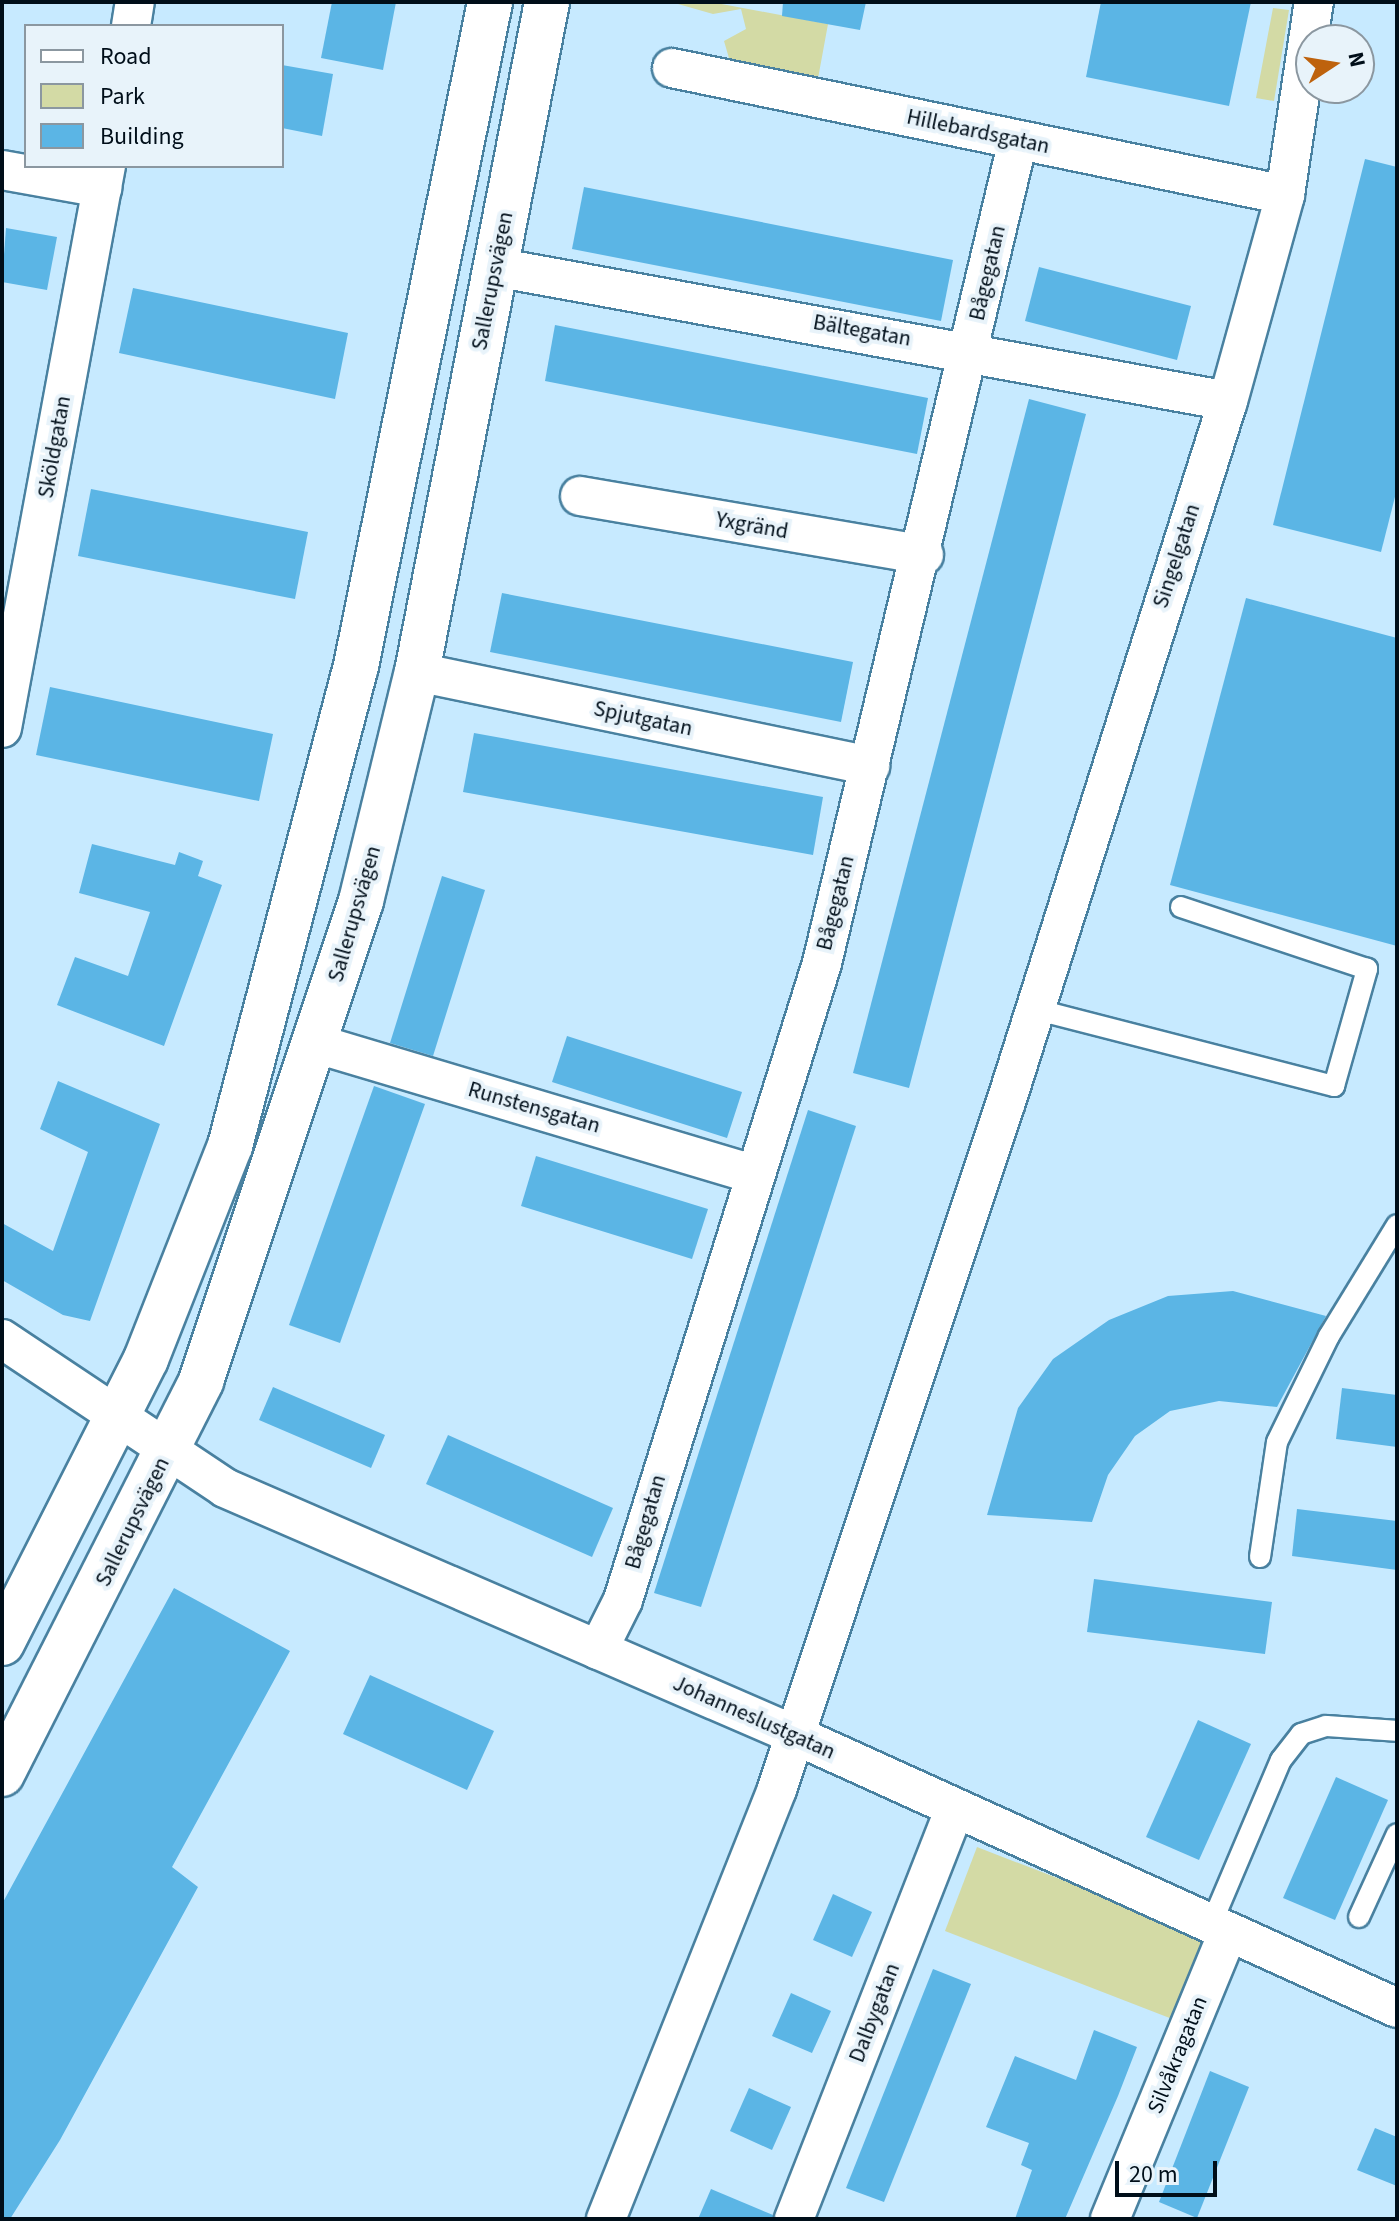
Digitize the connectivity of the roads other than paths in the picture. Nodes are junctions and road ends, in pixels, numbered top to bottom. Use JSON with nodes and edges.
{"nodes":[{"id":1,"x":135,"y":2,"type":"edge"},
{"id":2,"x":490,"y":2,"type":"edge"},
{"id":3,"x":547,"y":2,"type":"edge"},
{"id":4,"x":1314,"y":2,"type":"edge"},
{"id":5,"x":131,"y":24,"type":"edge"},
{"id":6,"x":672,"y":68,"type":"dead end"},
{"id":7,"x":1018,"y":140,"type":"junction"},
{"id":8,"x":2,"y":170,"type":"edge"},
{"id":9,"x":104,"y":177,"type":"edge"},
{"id":10,"x":1285,"y":195,"type":"junction"},
{"id":11,"x":495,"y":267,"type":"junction"},
{"id":12,"x":970,"y":350,"type":"junction"},
{"id":13,"x":1228,"y":401,"type":"junction"},
{"id":14,"x":580,"y":496,"type":"dead end"},
{"id":15,"x":924,"y":555,"type":"junction"},
{"id":16,"x":18,"y":568,"type":"edge"},
{"id":17,"x":417,"y":672,"type":"junction"},
{"id":18,"x":2,"y":728,"type":"edge"},
{"id":19,"x":870,"y":766,"type":"junction"},
{"id":20,"x":1181,"y":907,"type":"dead end"},
{"id":21,"x":1034,"y":1009,"type":"junction"},
{"id":22,"x":317,"y":1044,"type":"junction"},
{"id":23,"x":751,"y":1173,"type":"junction"},
{"id":24,"x":1397,"y":1225,"type":"edge"},
{"id":25,"x":2,"y":1339,"type":"edge"},
{"id":26,"x":118,"y":1418,"type":"junction"},
{"id":27,"x":169,"y":1451,"type":"junction"},
{"id":28,"x":1260,"y":1557,"type":"dead end"},
{"id":29,"x":2,"y":1643,"type":"edge"},
{"id":30,"x":598,"y":1650,"type":"junction"},
{"id":31,"x":1397,"y":1731,"type":"edge"},
{"id":32,"x":795,"y":1735,"type":"junction"},
{"id":33,"x":2,"y":1774,"type":"edge"},
{"id":34,"x":955,"y":1808,"type":"junction"},
{"id":35,"x":1397,"y":1834,"type":"edge"},
{"id":36,"x":1359,"y":1917,"type":"dead end"},
{"id":37,"x":1218,"y":1931,"type":"junction"},
{"id":38,"x":1397,"y":2008,"type":"edge"},
{"id":39,"x":606,"y":2219,"type":"edge"},
{"id":40,"x":794,"y":2219,"type":"edge"},
{"id":41,"x":1110,"y":2219,"type":"edge"}],
"edges":[{"from":1,"to":5,"type":"street"},
{"from":2,"to":26,"type":"main road"},
{"from":3,"to":11,"type":"main road","name":"Sallerupsvägen"},
{"from":4,"to":10,"type":"street","name":"Singelgatan"},
{"from":6,"to":7,"type":"street","name":"Hillebardsgatan"},
{"from":7,"to":10,"type":"street","name":"Hillebardsgatan"},
{"from":7,"to":12,"type":"street","name":"Bågegatan"},
{"from":8,"to":9,"type":"street"},
{"from":9,"to":16,"type":"street","name":"Sköldgatan"},
{"from":10,"to":13,"type":"street","name":"Singelgatan"},
{"from":11,"to":12,"type":"street","name":"Bältegatan"},
{"from":11,"to":17,"type":"main road","name":"Sallerupsvägen"},
{"from":12,"to":13,"type":"street","name":"Bältegatan"},
{"from":12,"to":15,"type":"street","name":"Bågegatan"},
{"from":13,"to":21,"type":"street","name":"Singelgatan"},
{"from":14,"to":15,"type":"street","name":"Yxgränd"},
{"from":15,"to":19,"type":"street","name":"Bågegatan"},
{"from":16,"to":18,"type":"street","name":"Sköldgatan"},
{"from":17,"to":19,"type":"street","name":"Spjutgatan"},
{"from":17,"to":22,"type":"main road","name":"Sallerupsvägen"},
{"from":19,"to":23,"type":"street","name":"Bågegatan"},
{"from":20,"to":21,"type":"lane"},
{"from":21,"to":32,"type":"street","name":"Singelgatan"},
{"from":22,"to":23,"type":"street","name":"Runstensgatan"},
{"from":22,"to":27,"type":"main road","name":"Sallerupsvägen"},
{"from":23,"to":30,"type":"street","name":"Bågegatan"},
{"from":24,"to":28,"type":"lane"},
{"from":25,"to":26,"type":"street","name":"Johanneslustgatan"},
{"from":26,"to":27,"type":"street","name":"Johanneslustgatan"},
{"from":26,"to":29,"type":"main road"},
{"from":27,"to":30,"type":"street","name":"Johanneslustgatan"},
{"from":27,"to":33,"type":"main road","name":"Sallerupsvägen"},
{"from":30,"to":32,"type":"street","name":"Johanneslustgatan"},
{"from":31,"to":37,"type":"lane"},
{"from":32,"to":34,"type":"street","name":"Johanneslustgatan"},
{"from":32,"to":39,"type":"street","name":"Singelgatan"},
{"from":34,"to":37,"type":"street","name":"Johanneslustgatan"},
{"from":34,"to":40,"type":"street","name":"Dalbygatan"},
{"from":35,"to":36,"type":"lane"},
{"from":37,"to":38,"type":"street","name":"Johanneslustgatan"},
{"from":37,"to":41,"type":"street","name":"Silvåkragatan"}]}
